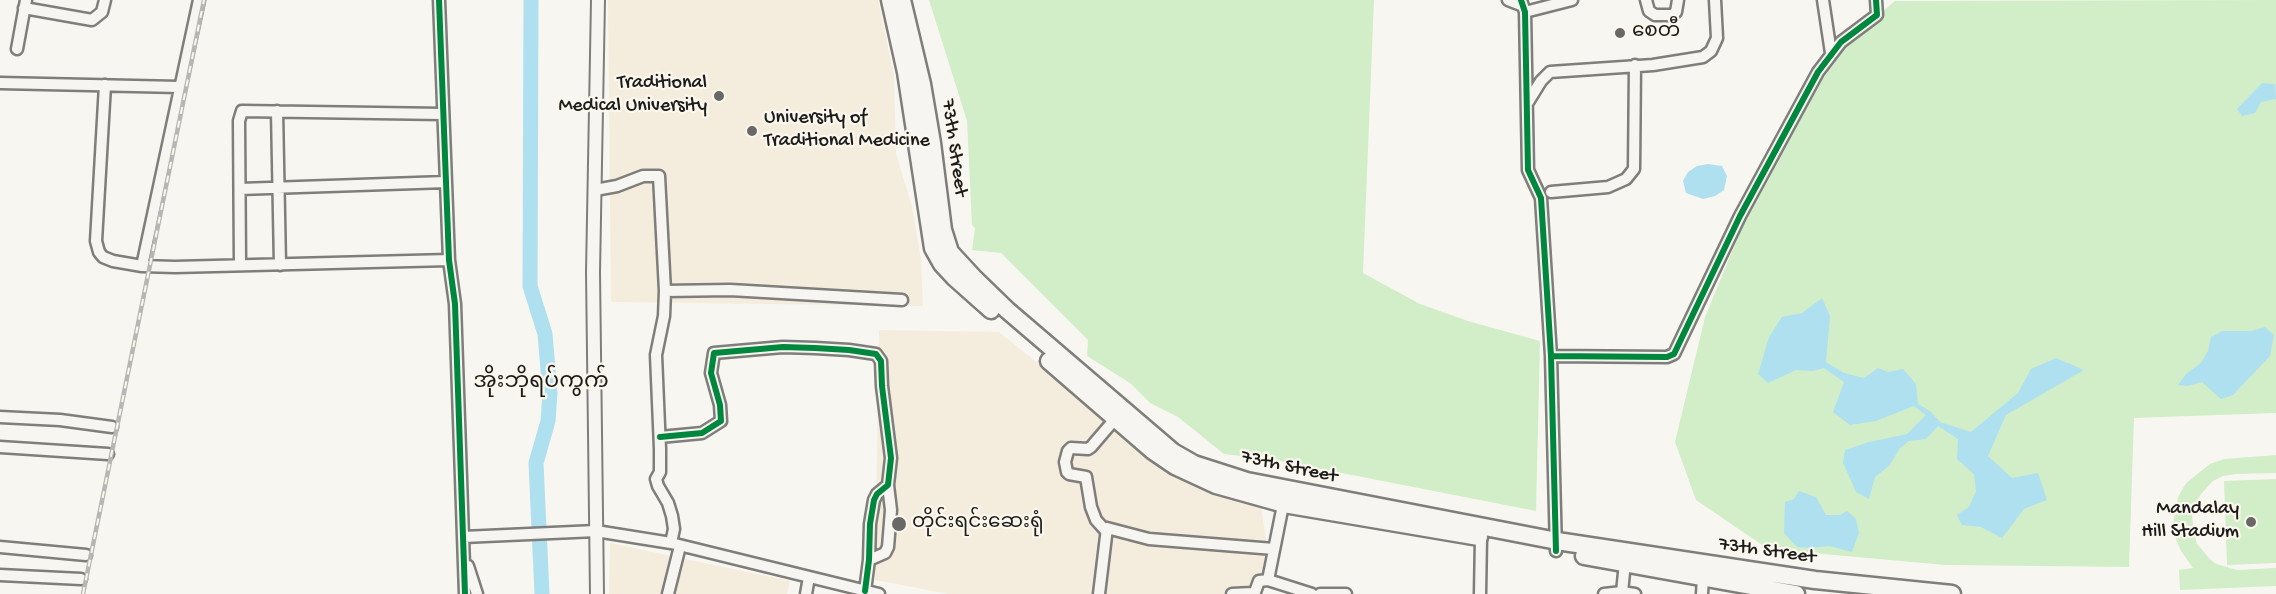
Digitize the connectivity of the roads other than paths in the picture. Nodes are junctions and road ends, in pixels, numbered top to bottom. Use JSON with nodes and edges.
{"nodes":[{"id":1,"x":105,"y":0,"type":"edge"},
{"id":2,"x":199,"y":0,"type":"edge"},
{"id":3,"x":438,"y":0,"type":"edge"},
{"id":4,"x":598,"y":0,"type":"edge"},
{"id":5,"x":890,"y":0,"type":"edge"},
{"id":6,"x":902,"y":0,"type":"edge"},
{"id":7,"x":1508,"y":0,"type":"edge"},
{"id":8,"x":1572,"y":0,"type":"edge"},
{"id":9,"x":1646,"y":0,"type":"edge"},
{"id":10,"x":1678,"y":0,"type":"edge"},
{"id":11,"x":1715,"y":0,"type":"edge"},
{"id":12,"x":1823,"y":0,"type":"edge"},
{"id":13,"x":1876,"y":0,"type":"edge"},
{"id":14,"x":25,"y":4,"type":"edge"},
{"id":15,"x":1522,"y":6,"type":"edge"},
{"id":16,"x":17,"y":49,"type":"dead end"},
{"id":17,"x":1831,"y":53,"type":"junction"},
{"id":18,"x":1635,"y":65,"type":"junction"},
{"id":19,"x":0,"y":83,"type":"edge"},
{"id":20,"x":105,"y":85,"type":"junction"},
{"id":21,"x":179,"y":87,"type":"junction"},
{"id":22,"x":1528,"y":102,"type":"junction"},
{"id":23,"x":277,"y":111,"type":"junction"},
{"id":24,"x":442,"y":114,"type":"junction"},
{"id":25,"x":446,"y":182,"type":"junction"},
{"id":26,"x":279,"y":188,"type":"junction"},
{"id":27,"x":240,"y":189,"type":"junction"},
{"id":28,"x":595,"y":190,"type":"junction"},
{"id":29,"x":1551,"y":192,"type":"dead end"},
{"id":30,"x":449,"y":260,"type":"junction"},
{"id":31,"x":280,"y":264,"type":"junction"},
{"id":32,"x":142,"y":266,"type":"junction"},
{"id":33,"x":240,"y":266,"type":"junction"},
{"id":34,"x":665,"y":291,"type":"junction"},
{"id":35,"x":902,"y":300,"type":"dead end"},
{"id":36,"x":1551,"y":356,"type":"junction"},
{"id":37,"x":1119,"y":414,"type":"junction"},
{"id":38,"x":0,"y":417,"type":"edge"},
{"id":39,"x":112,"y":427,"type":"dead end"},
{"id":40,"x":660,"y":437,"type":"junction"},
{"id":41,"x":0,"y":447,"type":"edge"},
{"id":42,"x":108,"y":454,"type":"dead end"},
{"id":43,"x":888,"y":485,"type":"junction"},
{"id":44,"x":1285,"y":497,"type":"junction"},
{"id":45,"x":596,"y":531,"type":"junction"},
{"id":46,"x":1105,"y":531,"type":"junction"},
{"id":47,"x":463,"y":537,"type":"junction"},
{"id":48,"x":1481,"y":538,"type":"junction"},
{"id":49,"x":676,"y":544,"type":"junction"},
{"id":50,"x":1556,"y":546,"type":"junction"},
{"id":51,"x":0,"y":547,"type":"edge"},
{"id":52,"x":1274,"y":549,"type":"junction"},
{"id":53,"x":463,"y":552,"type":"junction"},
{"id":54,"x":86,"y":555,"type":"dead end"},
{"id":55,"x":869,"y":560,"type":"junction"},
{"id":56,"x":1625,"y":563,"type":"junction"},
{"id":57,"x":0,"y":575,"type":"edge"},
{"id":58,"x":810,"y":577,"type":"junction"},
{"id":59,"x":1704,"y":577,"type":"junction"},
{"id":60,"x":81,"y":579,"type":"dead end"},
{"id":61,"x":1268,"y":580,"type":"junction"},
{"id":62,"x":1857,"y":589,"type":"edge"},
{"id":63,"x":859,"y":591,"type":"edge"},
{"id":64,"x":1622,"y":592,"type":"junction"},
{"id":65,"x":465,"y":594,"type":"edge"},
{"id":66,"x":477,"y":594,"type":"edge"},
{"id":67,"x":597,"y":594,"type":"edge"},
{"id":68,"x":668,"y":594,"type":"edge"},
{"id":69,"x":806,"y":594,"type":"edge"},
{"id":70,"x":879,"y":594,"type":"edge"},
{"id":71,"x":1099,"y":594,"type":"edge"},
{"id":72,"x":1232,"y":594,"type":"edge"},
{"id":73,"x":1252,"y":594,"type":"edge"},
{"id":74,"x":1312,"y":594,"type":"edge"},
{"id":75,"x":1320,"y":594,"type":"edge"},
{"id":76,"x":1346,"y":594,"type":"edge"},
{"id":77,"x":1480,"y":594,"type":"edge"},
{"id":78,"x":1604,"y":594,"type":"edge"},
{"id":79,"x":1635,"y":594,"type":"edge"},
{"id":80,"x":1702,"y":594,"type":"edge"},
{"id":81,"x":1796,"y":594,"type":"edge"},
{"id":82,"x":1952,"y":594,"type":"edge"}],
"edges":[{"from":1,"to":14,"type":"street"},
{"from":2,"to":21,"type":"street"},
{"from":3,"to":24,"type":"street"},
{"from":4,"to":28,"type":"street"},
{"from":5,"to":37,"type":"main road","name":"73th Street"},
{"from":6,"to":37,"type":"main road","name":"73th Street"},
{"from":7,"to":15,"type":"street"},
{"from":8,"to":15,"type":"street"},
{"from":9,"to":10,"type":"street"},
{"from":11,"to":18,"type":"street"},
{"from":12,"to":17,"type":"street"},
{"from":13,"to":17,"type":"street"},
{"from":14,"to":16,"type":"street"},
{"from":15,"to":22,"type":"street"},
{"from":17,"to":36,"type":"street"},
{"from":18,"to":22,"type":"street"},
{"from":18,"to":29,"type":"street"},
{"from":19,"to":20,"type":"street"},
{"from":20,"to":21,"type":"street"},
{"from":20,"to":32,"type":"street"},
{"from":21,"to":32,"type":"street"},
{"from":22,"to":36,"type":"street"},
{"from":23,"to":24,"type":"street"},
{"from":23,"to":26,"type":"street"},
{"from":23,"to":27,"type":"street"},
{"from":24,"to":25,"type":"street"},
{"from":25,"to":26,"type":"street"},
{"from":25,"to":30,"type":"street"},
{"from":26,"to":27,"type":"street"},
{"from":26,"to":31,"type":"street"},
{"from":27,"to":33,"type":"street"},
{"from":28,"to":34,"type":"street"},
{"from":28,"to":45,"type":"street"},
{"from":30,"to":31,"type":"street"},
{"from":30,"to":47,"type":"street"},
{"from":31,"to":33,"type":"street"},
{"from":32,"to":33,"type":"street"},
{"from":34,"to":35,"type":"street"},
{"from":34,"to":40,"type":"street"},
{"from":36,"to":50,"type":"street"},
{"from":37,"to":44,"type":"main road","name":"73th Street"},
{"from":37,"to":46,"type":"street"},
{"from":38,"to":39,"type":"street"},
{"from":40,"to":43,"type":"street"},
{"from":40,"to":49,"type":"street"},
{"from":41,"to":42,"type":"street"},
{"from":43,"to":55,"type":"street"},
{"from":43,"to":55,"type":"street"},
{"from":44,"to":48,"type":"main road","name":"73th Street"},
{"from":44,"to":50,"type":"main road","name":"73th Street"},
{"from":44,"to":52,"type":"street"},
{"from":45,"to":47,"type":"street"},
{"from":45,"to":49,"type":"street"},
{"from":45,"to":67,"type":"street"},
{"from":46,"to":52,"type":"street"},
{"from":46,"to":71,"type":"street"},
{"from":47,"to":53,"type":"street"},
{"from":48,"to":50,"type":"main road","name":"73th Street"},
{"from":48,"to":77,"type":"street"},
{"from":49,"to":58,"type":"street"},
{"from":49,"to":68,"type":"street"},
{"from":50,"to":56,"type":"main road","name":"73th Street"},
{"from":50,"to":62,"type":"main road","name":"73th Street"},
{"from":51,"to":54,"type":"street"},
{"from":52,"to":61,"type":"street"},
{"from":53,"to":65,"type":"street"},
{"from":53,"to":66,"type":"street"},
{"from":55,"to":63,"type":"street"},
{"from":56,"to":59,"type":"main road","name":"73th Street"},
{"from":56,"to":64,"type":"street"},
{"from":57,"to":60,"type":"street"},
{"from":58,"to":63,"type":"street"},
{"from":58,"to":69,"type":"street"},
{"from":59,"to":80,"type":"street"},
{"from":59,"to":81,"type":"main road","name":"73th Street"},
{"from":61,"to":73,"type":"street"},
{"from":61,"to":74,"type":"street"},
{"from":62,"to":82,"type":"main road","name":"73th Street"},
{"from":63,"to":70,"type":"street"},
{"from":64,"to":78,"type":"street"},
{"from":64,"to":79,"type":"street"},
{"from":72,"to":73,"type":"street"},
{"from":75,"to":76,"type":"street"}]}
